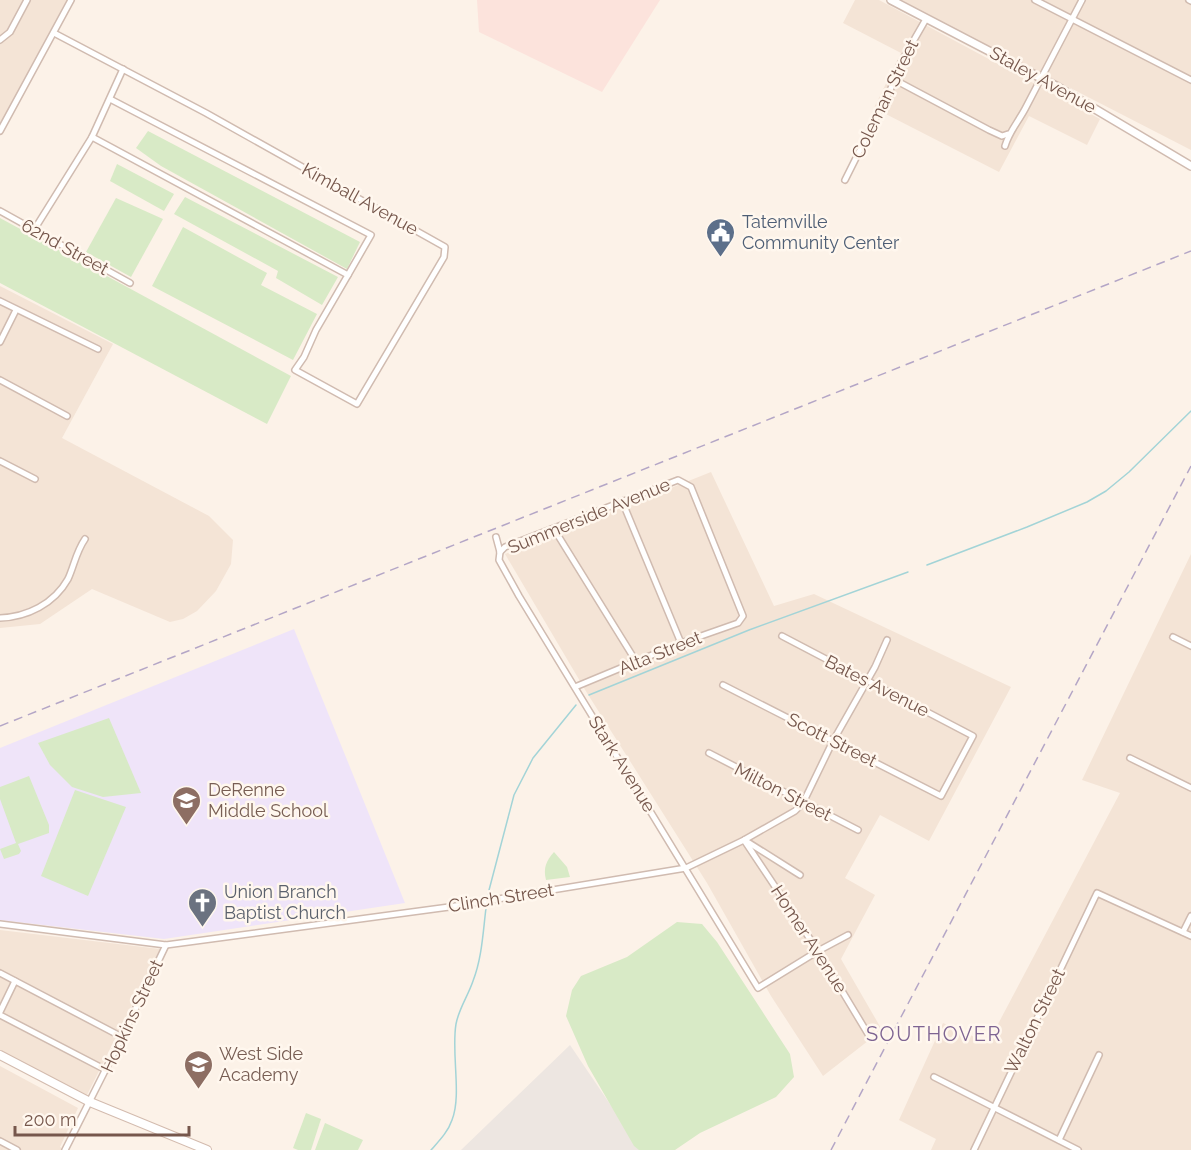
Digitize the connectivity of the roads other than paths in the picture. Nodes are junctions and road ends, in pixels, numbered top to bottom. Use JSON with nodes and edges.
{"nodes":[{"id":1,"x":71,"y":0,"type":"edge"},
{"id":2,"x":891,"y":0,"type":"edge"},
{"id":3,"x":1035,"y":0,"type":"edge"},
{"id":4,"x":1082,"y":0,"type":"edge"},
{"id":5,"x":26,"y":1,"type":"edge"},
{"id":6,"x":926,"y":19,"type":"junction"},
{"id":7,"x":1072,"y":19,"type":"junction"},
{"id":8,"x":54,"y":33,"type":"junction"},
{"id":9,"x":0,"y":40,"type":"edge"},
{"id":10,"x":123,"y":69,"type":"junction"},
{"id":11,"x":1041,"y":78,"type":"junction"},
{"id":12,"x":895,"y":80,"type":"junction"},
{"id":13,"x":1191,"y":80,"type":"edge"},
{"id":14,"x":110,"y":99,"type":"junction"},
{"id":15,"x":0,"y":131,"type":"edge"},
{"id":16,"x":1008,"y":134,"type":"junction"},
{"id":17,"x":92,"y":137,"type":"junction"},
{"id":18,"x":1005,"y":146,"type":"dead end"},
{"id":19,"x":1191,"y":166,"type":"edge"},
{"id":20,"x":845,"y":180,"type":"dead end"},
{"id":21,"x":0,"y":211,"type":"edge"},
{"id":22,"x":34,"y":230,"type":"junction"},
{"id":23,"x":348,"y":274,"type":"junction"},
{"id":24,"x":130,"y":283,"type":"dead end"},
{"id":25,"x":0,"y":301,"type":"edge"},
{"id":26,"x":16,"y":310,"type":"junction"},
{"id":27,"x":0,"y":342,"type":"edge"},
{"id":28,"x":98,"y":350,"type":"dead end"},
{"id":29,"x":0,"y":380,"type":"edge"},
{"id":30,"x":67,"y":416,"type":"dead end"},
{"id":31,"x":0,"y":461,"type":"edge"},
{"id":32,"x":35,"y":479,"type":"dead end"},
{"id":33,"x":622,"y":501,"type":"junction"},
{"id":34,"x":554,"y":529,"type":"junction"},
{"id":35,"x":496,"y":537,"type":"dead end"},
{"id":36,"x":85,"y":539,"type":"dead end"},
{"id":37,"x":500,"y":552,"type":"junction"},
{"id":38,"x":743,"y":616,"type":"joint"},
{"id":39,"x":0,"y":618,"type":"edge"},
{"id":40,"x":782,"y":636,"type":"dead end"},
{"id":41,"x":1173,"y":637,"type":"dead end"},
{"id":42,"x":887,"y":640,"type":"dead end"},
{"id":43,"x":681,"y":643,"type":"junction"},
{"id":44,"x":1191,"y":646,"type":"edge"},
{"id":45,"x":637,"y":663,"type":"junction"},
{"id":46,"x":867,"y":681,"type":"junction"},
{"id":47,"x":723,"y":685,"type":"dead end"},
{"id":48,"x":575,"y":687,"type":"junction"},
{"id":49,"x":833,"y":741,"type":"junction"},
{"id":50,"x":708,"y":753,"type":"dead end"},
{"id":51,"x":1130,"y":758,"type":"dead end"},
{"id":52,"x":1191,"y":788,"type":"edge"},
{"id":53,"x":941,"y":796,"type":"joint"},
{"id":54,"x":803,"y":803,"type":"junction"},
{"id":55,"x":858,"y":830,"type":"dead end"},
{"id":56,"x":744,"y":840,"type":"junction"},
{"id":57,"x":686,"y":868,"type":"junction"},
{"id":58,"x":800,"y":875,"type":"dead end"},
{"id":59,"x":1191,"y":916,"type":"edge"},
{"id":60,"x":0,"y":924,"type":"edge"},
{"id":61,"x":1183,"y":932,"type":"junction"},
{"id":62,"x":848,"y":935,"type":"dead end"},
{"id":63,"x":1191,"y":936,"type":"edge"},
{"id":64,"x":165,"y":945,"type":"junction"},
{"id":65,"x":818,"y":951,"type":"junction"},
{"id":66,"x":0,"y":973,"type":"edge"},
{"id":67,"x":15,"y":981,"type":"junction"},
{"id":68,"x":0,"y":1013,"type":"edge"},
{"id":69,"x":122,"y":1037,"type":"junction"},
{"id":70,"x":871,"y":1039,"type":"dead end"},
{"id":71,"x":0,"y":1055,"type":"edge"},
{"id":72,"x":1099,"y":1055,"type":"dead end"},
{"id":73,"x":106,"y":1070,"type":"junction"},
{"id":74,"x":934,"y":1077,"type":"dead end"},
{"id":75,"x":90,"y":1102,"type":"junction"},
{"id":76,"x":994,"y":1108,"type":"junction"},
{"id":77,"x":1059,"y":1140,"type":"junction"},
{"id":78,"x":0,"y":1141,"type":"edge"},
{"id":79,"x":17,"y":1150,"type":"edge"},
{"id":80,"x":65,"y":1150,"type":"edge"},
{"id":81,"x":207,"y":1150,"type":"edge"},
{"id":82,"x":974,"y":1150,"type":"edge"},
{"id":83,"x":1078,"y":1150,"type":"edge"}],
"edges":[{"from":1,"to":8,"type":"street"},
{"from":2,"to":6,"type":"street","name":"Staley Avenue"},
{"from":3,"to":7,"type":"street"},
{"from":4,"to":7,"type":"street"},
{"from":5,"to":9,"type":"street"},
{"from":6,"to":11,"type":"street","name":"Staley Avenue"},
{"from":6,"to":12,"type":"street","name":"Coleman Street"},
{"from":7,"to":11,"type":"street"},
{"from":7,"to":13,"type":"street"},
{"from":8,"to":10,"type":"street","name":"Kimball Avenue"},
{"from":8,"to":15,"type":"street"},
{"from":10,"to":14,"type":"street"},
{"from":10,"to":23,"type":"street","name":"Kimball Avenue"},
{"from":11,"to":16,"type":"street"},
{"from":11,"to":19,"type":"street","name":"Staley Avenue"},
{"from":12,"to":16,"type":"street"},
{"from":12,"to":20,"type":"street","name":"Coleman Street"},
{"from":14,"to":17,"type":"street"},
{"from":14,"to":23,"type":"street"},
{"from":16,"to":18,"type":"street"},
{"from":17,"to":22,"type":"street"},
{"from":17,"to":23,"type":"street"},
{"from":21,"to":22,"type":"street","name":"62nd Street"},
{"from":22,"to":24,"type":"street","name":"62nd Street"},
{"from":25,"to":26,"type":"street"},
{"from":26,"to":27,"type":"street"},
{"from":26,"to":28,"type":"street"},
{"from":29,"to":30,"type":"street"},
{"from":31,"to":32,"type":"street"},
{"from":33,"to":34,"type":"street","name":"Summerside Avenue"},
{"from":33,"to":38,"type":"street","name":"Summerside Avenue"},
{"from":33,"to":43,"type":"street"},
{"from":34,"to":37,"type":"street","name":"Summerside Avenue"},
{"from":34,"to":45,"type":"street"},
{"from":35,"to":37,"type":"street","name":"Stark Avenue"},
{"from":36,"to":39,"type":"street"},
{"from":37,"to":48,"type":"street","name":"Stark Avenue"},
{"from":38,"to":43,"type":"street","name":"Alta Street"},
{"from":40,"to":46,"type":"street","name":"Bates Avenue"},
{"from":41,"to":44,"type":"street"},
{"from":42,"to":46,"type":"street","name":"Clinch Street"},
{"from":43,"to":45,"type":"street","name":"Alta Street"},
{"from":45,"to":48,"type":"street","name":"Alta Street"},
{"from":46,"to":49,"type":"street","name":"Clinch Street"},
{"from":46,"to":53,"type":"street","name":"Bates Avenue"},
{"from":47,"to":49,"type":"street","name":"Scott Street"},
{"from":48,"to":57,"type":"street","name":"Stark Avenue"},
{"from":49,"to":53,"type":"street","name":"Scott Street"},
{"from":49,"to":54,"type":"street","name":"Clinch Street"},
{"from":50,"to":54,"type":"street","name":"Milton Street"},
{"from":51,"to":52,"type":"street"},
{"from":54,"to":55,"type":"street","name":"Milton Street"},
{"from":54,"to":56,"type":"street","name":"Clinch Street"},
{"from":56,"to":57,"type":"street","name":"Clinch Street"},
{"from":56,"to":58,"type":"street"},
{"from":56,"to":65,"type":"street","name":"Homer Avenue"},
{"from":57,"to":64,"type":"street","name":"Clinch Street"},
{"from":57,"to":65,"type":"street","name":"Stark Avenue"},
{"from":59,"to":61,"type":"street"},
{"from":60,"to":64,"type":"street","name":"Clinch Street"},
{"from":61,"to":63,"type":"street"},
{"from":61,"to":76,"type":"street","name":"Walton Street"},
{"from":62,"to":65,"type":"street"},
{"from":64,"to":69,"type":"street","name":"Hopkins Street"},
{"from":65,"to":70,"type":"street","name":"Homer Avenue"},
{"from":66,"to":67,"type":"street"},
{"from":67,"to":68,"type":"street"},
{"from":67,"to":69,"type":"street"},
{"from":68,"to":73,"type":"street"},
{"from":69,"to":73,"type":"street","name":"Hopkins Street"},
{"from":71,"to":75,"type":"main road"},
{"from":72,"to":77,"type":"street"},
{"from":73,"to":75,"type":"street","name":"Hopkins Street"},
{"from":74,"to":76,"type":"street"},
{"from":75,"to":80,"type":"street","name":"Hopkins Street"},
{"from":75,"to":81,"type":"main road"},
{"from":76,"to":77,"type":"street"},
{"from":76,"to":82,"type":"street","name":"Walton Street"},
{"from":77,"to":83,"type":"street"},
{"from":78,"to":79,"type":"street"}]}
